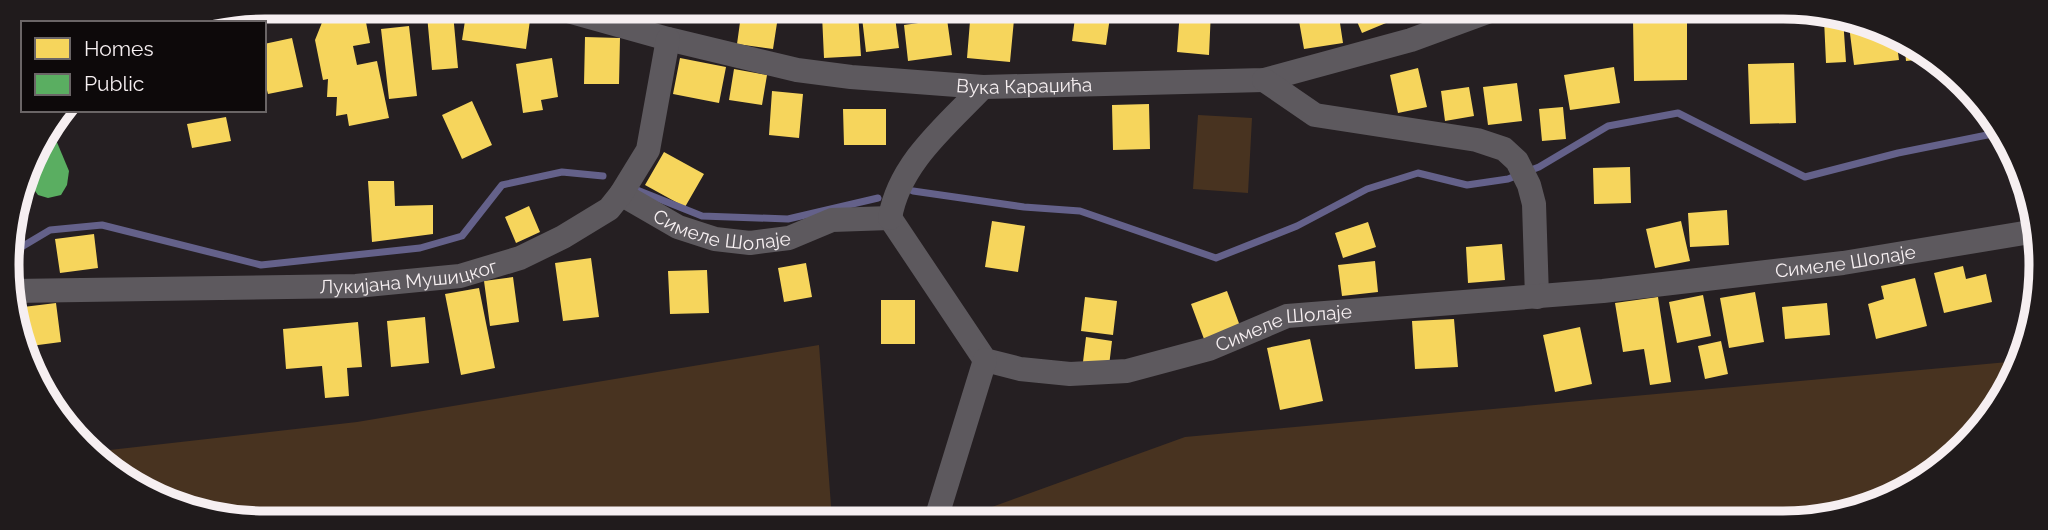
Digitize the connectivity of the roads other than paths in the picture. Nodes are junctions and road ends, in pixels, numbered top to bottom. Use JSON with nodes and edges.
{"nodes":[{"id":1,"x":1468,"y":19,"type":"edge"},
{"id":2,"x":599,"y":20,"type":"edge"},
{"id":3,"x":668,"y":39,"type":"junction"},
{"id":4,"x":1264,"y":80,"type":"junction"},
{"id":5,"x":983,"y":87,"type":"junction"},
{"id":6,"x":621,"y":194,"type":"junction"},
{"id":7,"x":890,"y":218,"type":"junction"},
{"id":8,"x":2027,"y":233,"type":"edge"},
{"id":9,"x":21,"y":291,"type":"edge"},
{"id":10,"x":1537,"y":297,"type":"junction"},
{"id":11,"x":985,"y":360,"type":"junction"},
{"id":12,"x":938,"y":511,"type":"edge"}],
"edges":[{"from":1,"to":4,"type":"street","name":"Вука Караџића"},
{"from":2,"to":3,"type":"street","name":"Вука Караџића"},
{"from":3,"to":5,"type":"street","name":"Вука Караџића"},
{"from":3,"to":6,"type":"street","name":"Лукијана Мушицког"},
{"from":4,"to":5,"type":"street","name":"Вука Караџића"},
{"from":4,"to":10,"type":"street"},
{"from":5,"to":7,"type":"street"},
{"from":6,"to":7,"type":"street","name":"Симеле Шолаје"},
{"from":6,"to":9,"type":"street","name":"Лукијана Мушицког"},
{"from":7,"to":11,"type":"street"},
{"from":8,"to":10,"type":"street","name":"Симеле Шолаје"},
{"from":10,"to":11,"type":"street","name":"Симеле Шолаје"},
{"from":11,"to":12,"type":"street"}]}
